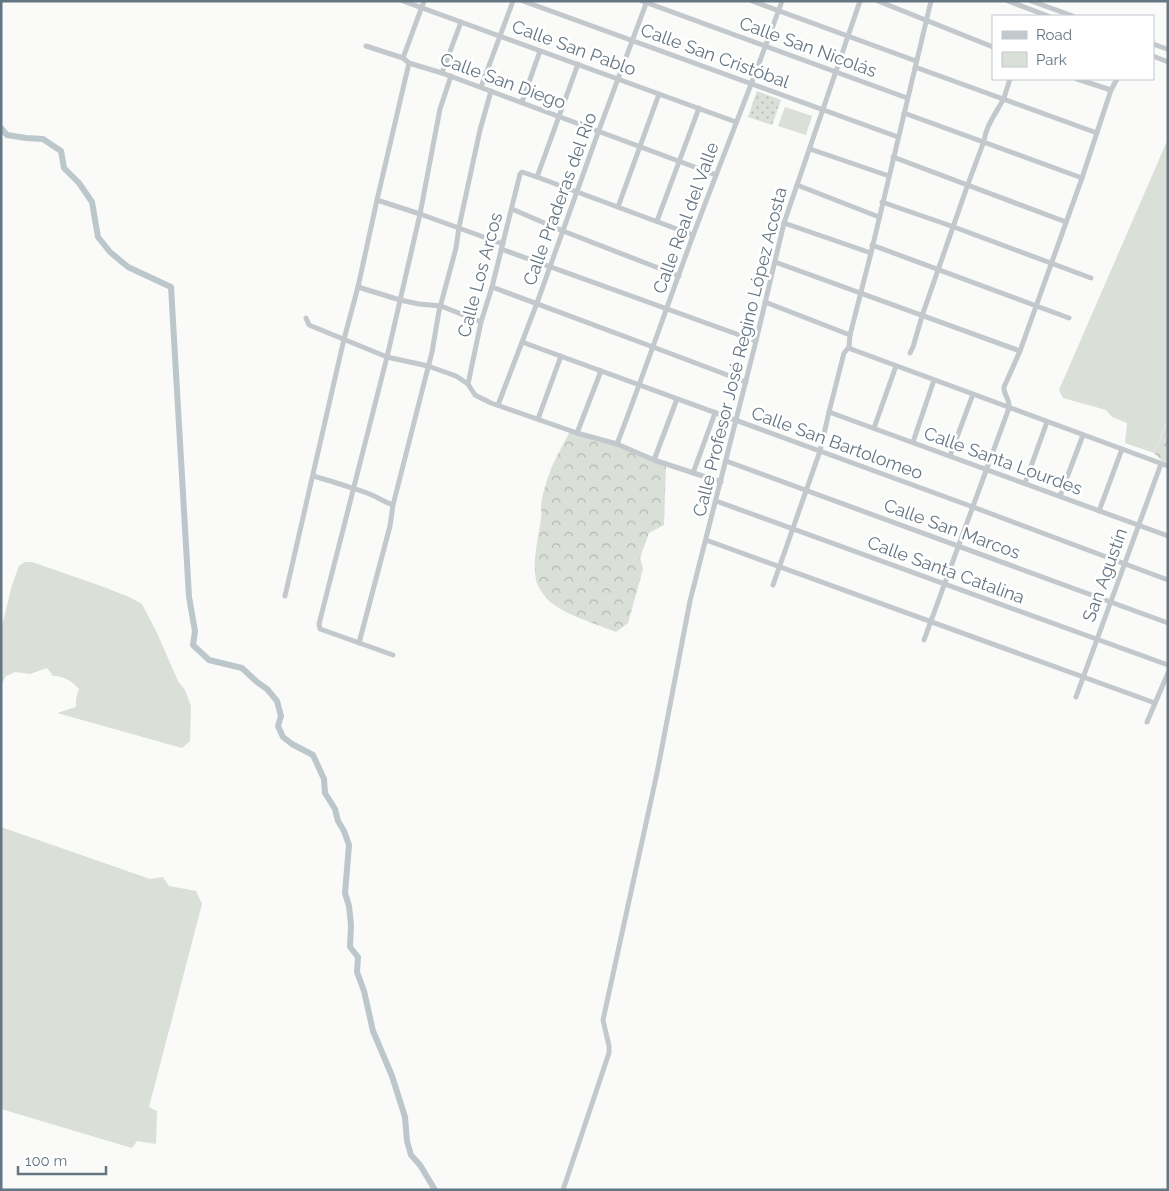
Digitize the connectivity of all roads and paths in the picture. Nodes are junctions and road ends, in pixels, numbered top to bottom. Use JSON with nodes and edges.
{"nodes":[{"id":1,"x":404,"y":1,"type":"edge"},
{"id":2,"x":424,"y":1,"type":"edge"},
{"id":3,"x":513,"y":1,"type":"edge"},
{"id":4,"x":523,"y":1,"type":"edge"},
{"id":5,"x":752,"y":1,"type":"edge"},
{"id":6,"x":782,"y":1,"type":"edge"},
{"id":7,"x":860,"y":1,"type":"edge"},
{"id":8,"x":878,"y":1,"type":"edge"},
{"id":9,"x":931,"y":1,"type":"edge"},
{"id":10,"x":1008,"y":1,"type":"edge"},
{"id":11,"x":645,"y":2,"type":"edge"},
{"id":12,"x":1033,"y":2,"type":"edge"},
{"id":13,"x":421,"y":8,"type":"junction"},
{"id":14,"x":778,"y":11,"type":"junction"},
{"id":15,"x":1032,"y":13,"type":"edge"},
{"id":16,"x":1071,"y":15,"type":"edge"},
{"id":17,"x":926,"y":20,"type":"junction"},
{"id":18,"x":461,"y":22,"type":"junction"},
{"id":19,"x":500,"y":36,"type":"junction"},
{"id":20,"x":848,"y":36,"type":"junction"},
{"id":21,"x":633,"y":41,"type":"junction"},
{"id":22,"x":1154,"y":44,"type":"edge"},
{"id":23,"x":366,"y":46,"type":"dead end"},
{"id":24,"x":765,"y":46,"type":"junction"},
{"id":25,"x":992,"y":47,"type":"edge"},
{"id":26,"x":1168,"y":49,"type":"edge"},
{"id":27,"x":540,"y":51,"type":"junction"},
{"id":28,"x":1154,"y":56,"type":"edge"},
{"id":29,"x":403,"y":58,"type":"junction"},
{"id":30,"x":1168,"y":62,"type":"edge"},
{"id":31,"x":408,"y":63,"type":"junction"},
{"id":32,"x":578,"y":64,"type":"junction"},
{"id":33,"x":916,"y":64,"type":"junction"},
{"id":34,"x":836,"y":72,"type":"junction"},
{"id":35,"x":442,"y":73,"type":"junction"},
{"id":36,"x":451,"y":76,"type":"junction"},
{"id":37,"x":619,"y":79,"type":"junction"},
{"id":38,"x":1010,"y":80,"type":"edge"},
{"id":39,"x":1080,"y":80,"type":"edge"},
{"id":40,"x":1116,"y":80,"type":"edge"},
{"id":41,"x":752,"y":84,"type":"junction"},
{"id":42,"x":481,"y":87,"type":"junction"},
{"id":43,"x":1111,"y":90,"type":"junction"},
{"id":44,"x":491,"y":91,"type":"junction"},
{"id":45,"x":660,"y":94,"type":"junction"},
{"id":46,"x":907,"y":98,"type":"junction"},
{"id":47,"x":1003,"y":98,"type":"junction"},
{"id":48,"x":522,"y":102,"type":"junction"},
{"id":49,"x":699,"y":108,"type":"junction"},
{"id":50,"x":823,"y":110,"type":"junction"},
{"id":51,"x":904,"y":113,"type":"junction"},
{"id":52,"x":559,"y":116,"type":"junction"},
{"id":53,"x":736,"y":122,"type":"junction"},
{"id":54,"x":599,"y":130,"type":"junction"},
{"id":55,"x":1097,"y":133,"type":"junction"},
{"id":56,"x":898,"y":137,"type":"junction"},
{"id":57,"x":984,"y":141,"type":"junction"},
{"id":58,"x":640,"y":146,"type":"junction"},
{"id":59,"x":810,"y":149,"type":"junction"},
{"id":60,"x":893,"y":157,"type":"junction"},
{"id":61,"x":680,"y":161,"type":"junction"},
{"id":62,"x":716,"y":175,"type":"junction"},
{"id":63,"x":889,"y":176,"type":"junction"},
{"id":64,"x":537,"y":177,"type":"junction"},
{"id":65,"x":1082,"y":178,"type":"junction"},
{"id":66,"x":968,"y":184,"type":"junction"},
{"id":67,"x":797,"y":185,"type":"junction"},
{"id":68,"x":577,"y":192,"type":"junction"},
{"id":69,"x":377,"y":200,"type":"junction"},
{"id":70,"x":882,"y":202,"type":"junction"},
{"id":71,"x":618,"y":207,"type":"junction"},
{"id":72,"x":512,"y":209,"type":"junction"},
{"id":73,"x":420,"y":214,"type":"junction"},
{"id":74,"x":879,"y":217,"type":"junction"},
{"id":75,"x":657,"y":221,"type":"junction"},
{"id":76,"x":1066,"y":222,"type":"junction"},
{"id":77,"x":784,"y":223,"type":"junction"},
{"id":78,"x":954,"y":227,"type":"junction"},
{"id":79,"x":459,"y":228,"type":"junction"},
{"id":80,"x":563,"y":231,"type":"junction"},
{"id":81,"x":694,"y":235,"type":"junction"},
{"id":82,"x":872,"y":245,"type":"junction"},
{"id":83,"x":502,"y":247,"type":"junction"},
{"id":84,"x":871,"y":253,"type":"junction"},
{"id":85,"x":775,"y":262,"type":"junction"},
{"id":86,"x":1050,"y":263,"type":"junction"},
{"id":87,"x":550,"y":267,"type":"junction"},
{"id":88,"x":938,"y":270,"type":"junction"},
{"id":89,"x":679,"y":276,"type":"junction"},
{"id":90,"x":1091,"y":278,"type":"dead end"},
{"id":91,"x":492,"y":287,"type":"junction"},
{"id":92,"x":358,"y":288,"type":"junction"},
{"id":93,"x":861,"y":293,"type":"junction"},
{"id":94,"x":400,"y":300,"type":"junction"},
{"id":95,"x":765,"y":302,"type":"junction"},
{"id":96,"x":537,"y":303,"type":"junction"},
{"id":97,"x":441,"y":306,"type":"junction"},
{"id":98,"x":1036,"y":306,"type":"junction"},
{"id":99,"x":666,"y":309,"type":"junction"},
{"id":100,"x":922,"y":316,"type":"junction"},
{"id":101,"x":306,"y":318,"type":"dead end"},
{"id":102,"x":1069,"y":318,"type":"dead end"},
{"id":103,"x":481,"y":322,"type":"junction"},
{"id":104,"x":850,"y":335,"type":"junction"},
{"id":105,"x":344,"y":339,"type":"junction"},
{"id":106,"x":756,"y":341,"type":"junction"},
{"id":107,"x":522,"y":342,"type":"junction"},
{"id":108,"x":653,"y":346,"type":"junction"},
{"id":109,"x":849,"y":347,"type":"junction"},
{"id":110,"x":1020,"y":351,"type":"junction"},
{"id":111,"x":910,"y":353,"type":"dead end"},
{"id":112,"x":561,"y":356,"type":"junction"},
{"id":113,"x":387,"y":357,"type":"junction"},
{"id":114,"x":428,"y":366,"type":"junction"},
{"id":115,"x":896,"y":366,"type":"junction"},
{"id":116,"x":600,"y":371,"type":"junction"},
{"id":117,"x":934,"y":380,"type":"junction"},
{"id":118,"x":746,"y":382,"type":"junction"},
{"id":119,"x":468,"y":384,"type":"junction"},
{"id":120,"x":640,"y":385,"type":"junction"},
{"id":121,"x":973,"y":394,"type":"junction"},
{"id":122,"x":677,"y":399,"type":"junction"},
{"id":123,"x":498,"y":405,"type":"junction"},
{"id":124,"x":1009,"y":408,"type":"junction"},
{"id":125,"x":715,"y":412,"type":"junction"},
{"id":126,"x":829,"y":412,"type":"junction"},
{"id":127,"x":538,"y":419,"type":"junction"},
{"id":128,"x":736,"y":420,"type":"junction"},
{"id":129,"x":1047,"y":422,"type":"junction"},
{"id":130,"x":874,"y":428,"type":"junction"},
{"id":131,"x":577,"y":433,"type":"junction"},
{"id":132,"x":1083,"y":435,"type":"junction"},
{"id":133,"x":913,"y":442,"type":"junction"},
{"id":134,"x":617,"y":444,"type":"junction"},
{"id":135,"x":1122,"y":449,"type":"junction"},
{"id":136,"x":820,"y":451,"type":"junction"},
{"id":137,"x":950,"y":456,"type":"junction"},
{"id":138,"x":654,"y":460,"type":"junction"},
{"id":139,"x":726,"y":461,"type":"junction"},
{"id":140,"x":1161,"y":464,"type":"junction"},
{"id":141,"x":1168,"y":466,"type":"edge"},
{"id":142,"x":987,"y":469,"type":"junction"},
{"id":143,"x":693,"y":473,"type":"junction"},
{"id":144,"x":313,"y":476,"type":"junction"},
{"id":145,"x":720,"y":482,"type":"junction"},
{"id":146,"x":1025,"y":483,"type":"junction"},
{"id":147,"x":354,"y":489,"type":"junction"},
{"id":148,"x":807,"y":491,"type":"junction"},
{"id":149,"x":1060,"y":496,"type":"junction"},
{"id":150,"x":716,"y":501,"type":"junction"},
{"id":151,"x":393,"y":506,"type":"junction"},
{"id":152,"x":973,"y":507,"type":"junction"},
{"id":153,"x":1099,"y":510,"type":"junction"},
{"id":154,"x":1139,"y":525,"type":"junction"},
{"id":155,"x":794,"y":529,"type":"junction"},
{"id":156,"x":1168,"y":536,"type":"edge"},
{"id":157,"x":706,"y":540,"type":"junction"},
{"id":158,"x":958,"y":546,"type":"junction"},
{"id":159,"x":1124,"y":564,"type":"junction"},
{"id":160,"x":779,"y":567,"type":"junction"},
{"id":161,"x":1168,"y":580,"type":"edge"},
{"id":162,"x":945,"y":584,"type":"junction"},
{"id":163,"x":773,"y":585,"type":"dead end"},
{"id":164,"x":285,"y":596,"type":"dead end"},
{"id":165,"x":1110,"y":602,"type":"junction"},
{"id":166,"x":931,"y":621,"type":"junction"},
{"id":167,"x":1168,"y":623,"type":"edge"},
{"id":168,"x":1096,"y":639,"type":"junction"},
{"id":169,"x":924,"y":640,"type":"dead end"},
{"id":170,"x":359,"y":643,"type":"junction"},
{"id":171,"x":393,"y":655,"type":"dead end"},
{"id":172,"x":1168,"y":665,"type":"edge"},
{"id":173,"x":1168,"y":673,"type":"edge"},
{"id":174,"x":1083,"y":677,"type":"junction"},
{"id":175,"x":1076,"y":697,"type":"dead end"},
{"id":176,"x":1155,"y":703,"type":"junction"},
{"id":177,"x":1147,"y":722,"type":"dead end"},
{"id":178,"x":562,"y":1190,"type":"edge"}],
"edges":[{"from":1,"to":13,"type":"street","name":"Calle San Pablo"},
{"from":2,"to":13,"type":"street"},
{"from":3,"to":19,"type":"street"},
{"from":4,"to":21,"type":"street","name":"Calle San Cristóbal"},
{"from":5,"to":14,"type":"street"},
{"from":6,"to":14,"type":"street","name":"Calle Real del Valle"},
{"from":7,"to":20,"type":"street","name":"Calle Profesor José Regino López Acosta"},
{"from":8,"to":17,"type":"street"},
{"from":9,"to":17,"type":"street"},
{"from":10,"to":15,"type":"street"},
{"from":11,"to":21,"type":"street","name":"Calle Praderas del Río"},
{"from":11,"to":24,"type":"street","name":"Calle San Nicolás"},
{"from":12,"to":15,"type":"street"},
{"from":12,"to":16,"type":"street"},
{"from":13,"to":18,"type":"street","name":"Calle San Pablo"},
{"from":13,"to":29,"type":"street"},
{"from":14,"to":20,"type":"street"},
{"from":14,"to":24,"type":"street","name":"Calle Real del Valle"},
{"from":17,"to":25,"type":"street"},
{"from":17,"to":33,"type":"street"},
{"from":18,"to":19,"type":"street","name":"Calle San Pablo"},
{"from":18,"to":35,"type":"street"},
{"from":19,"to":27,"type":"street","name":"Calle San Pablo"},
{"from":19,"to":42,"type":"street"},
{"from":20,"to":33,"type":"street"},
{"from":20,"to":34,"type":"street","name":"Calle Profesor José Regino López Acosta"},
{"from":21,"to":37,"type":"street","name":"Calle Praderas del Río"},
{"from":21,"to":41,"type":"street","name":"Calle San Cristóbal"},
{"from":22,"to":26,"type":"street"},
{"from":23,"to":29,"type":"street","name":"Calle San Diego"},
{"from":24,"to":34,"type":"street","name":"Calle San Nicolás"},
{"from":24,"to":41,"type":"street","name":"Calle Real del Valle"},
{"from":27,"to":32,"type":"street","name":"Calle San Pablo"},
{"from":27,"to":48,"type":"street"},
{"from":28,"to":30,"type":"street"},
{"from":29,"to":31,"type":"street","name":"Calle San Diego"},
{"from":31,"to":35,"type":"street","name":"Calle San Diego"},
{"from":31,"to":69,"type":"street"},
{"from":32,"to":37,"type":"street","name":"Calle San Pablo"},
{"from":32,"to":52,"type":"street"},
{"from":33,"to":46,"type":"street"},
{"from":33,"to":47,"type":"street"},
{"from":34,"to":46,"type":"street","name":"Calle San Nicolás"},
{"from":34,"to":50,"type":"street","name":"Calle Profesor José Regino López Acosta"},
{"from":35,"to":36,"type":"street","name":"Calle San Diego"},
{"from":36,"to":42,"type":"street","name":"Calle San Diego"},
{"from":36,"to":73,"type":"street"},
{"from":37,"to":45,"type":"street","name":"Calle San Pablo"},
{"from":37,"to":54,"type":"street","name":"Calle Praderas del Río"},
{"from":38,"to":47,"type":"street"},
{"from":39,"to":43,"type":"street"},
{"from":40,"to":43,"type":"street"},
{"from":41,"to":50,"type":"street","name":"Calle San Cristóbal"},
{"from":41,"to":53,"type":"street","name":"Calle Real del Valle"},
{"from":42,"to":44,"type":"street","name":"Calle San Diego"},
{"from":43,"to":55,"type":"street"},
{"from":44,"to":48,"type":"street","name":"Calle San Diego"},
{"from":44,"to":79,"type":"street"},
{"from":45,"to":49,"type":"street","name":"Calle San Pablo"},
{"from":45,"to":58,"type":"street"},
{"from":46,"to":51,"type":"street"},
{"from":47,"to":55,"type":"street"},
{"from":47,"to":57,"type":"street"},
{"from":48,"to":52,"type":"street","name":"Calle San Diego"},
{"from":49,"to":53,"type":"street","name":"Calle San Pablo"},
{"from":49,"to":61,"type":"street"},
{"from":50,"to":56,"type":"street","name":"Calle San Cristóbal"},
{"from":50,"to":59,"type":"street","name":"Calle Profesor José Regino López Acosta"},
{"from":51,"to":56,"type":"street"},
{"from":51,"to":57,"type":"street"},
{"from":52,"to":54,"type":"street","name":"Calle San Diego"},
{"from":52,"to":64,"type":"street"},
{"from":53,"to":62,"type":"street","name":"Calle Real del Valle"},
{"from":54,"to":58,"type":"street","name":"Calle San Diego"},
{"from":54,"to":68,"type":"street","name":"Calle Praderas del Río"},
{"from":55,"to":65,"type":"street"},
{"from":56,"to":60,"type":"street"},
{"from":57,"to":65,"type":"street"},
{"from":57,"to":66,"type":"street"},
{"from":58,"to":61,"type":"street","name":"Calle San Diego"},
{"from":58,"to":71,"type":"street"},
{"from":59,"to":63,"type":"street"},
{"from":59,"to":67,"type":"street","name":"Calle Profesor José Regino López Acosta"},
{"from":60,"to":63,"type":"street"},
{"from":60,"to":66,"type":"street"},
{"from":61,"to":62,"type":"street","name":"Calle San Diego"},
{"from":61,"to":75,"type":"street"},
{"from":62,"to":81,"type":"street","name":"Calle Real del Valle"},
{"from":63,"to":70,"type":"street"},
{"from":64,"to":68,"type":"street"},
{"from":64,"to":72,"type":"street","name":"Calle Los Arcos"},
{"from":65,"to":76,"type":"street"},
{"from":66,"to":76,"type":"street"},
{"from":66,"to":78,"type":"street"},
{"from":67,"to":74,"type":"street"},
{"from":67,"to":77,"type":"street","name":"Calle Profesor José Regino López Acosta"},
{"from":68,"to":71,"type":"street"},
{"from":68,"to":80,"type":"street","name":"Calle Praderas del Río"},
{"from":69,"to":73,"type":"street"},
{"from":69,"to":92,"type":"street"},
{"from":70,"to":74,"type":"street"},
{"from":70,"to":78,"type":"street"},
{"from":71,"to":75,"type":"street"},
{"from":72,"to":80,"type":"street"},
{"from":72,"to":83,"type":"street","name":"Calle Los Arcos"},
{"from":73,"to":79,"type":"street"},
{"from":73,"to":94,"type":"street"},
{"from":74,"to":82,"type":"street"},
{"from":75,"to":81,"type":"street"},
{"from":76,"to":86,"type":"street"},
{"from":77,"to":84,"type":"street"},
{"from":77,"to":85,"type":"street","name":"Calle Profesor José Regino López Acosta"},
{"from":78,"to":86,"type":"street"},
{"from":78,"to":88,"type":"street"},
{"from":79,"to":83,"type":"street"},
{"from":79,"to":97,"type":"street"},
{"from":80,"to":87,"type":"street","name":"Calle Praderas del Río"},
{"from":80,"to":89,"type":"street"},
{"from":81,"to":89,"type":"street","name":"Calle Real del Valle"},
{"from":82,"to":84,"type":"street"},
{"from":82,"to":88,"type":"street"},
{"from":83,"to":87,"type":"street"},
{"from":83,"to":91,"type":"street","name":"Calle Los Arcos"},
{"from":84,"to":93,"type":"street"},
{"from":85,"to":93,"type":"street"},
{"from":85,"to":95,"type":"street","name":"Calle Profesor José Regino López Acosta"},
{"from":86,"to":90,"type":"street"},
{"from":86,"to":98,"type":"street"},
{"from":87,"to":96,"type":"street","name":"Calle Praderas del Río"},
{"from":87,"to":99,"type":"street"},
{"from":88,"to":98,"type":"street"},
{"from":88,"to":100,"type":"street"},
{"from":89,"to":99,"type":"street","name":"Calle Real del Valle"},
{"from":91,"to":96,"type":"street"},
{"from":91,"to":103,"type":"street","name":"Calle Los Arcos"},
{"from":92,"to":94,"type":"street"},
{"from":92,"to":105,"type":"street"},
{"from":93,"to":100,"type":"street"},
{"from":93,"to":104,"type":"street"},
{"from":94,"to":97,"type":"street"},
{"from":94,"to":113,"type":"street"},
{"from":95,"to":104,"type":"street"},
{"from":95,"to":106,"type":"street","name":"Calle Profesor José Regino López Acosta"},
{"from":96,"to":107,"type":"street","name":"Calle Praderas del Río"},
{"from":96,"to":108,"type":"street"},
{"from":97,"to":103,"type":"street"},
{"from":97,"to":114,"type":"street"},
{"from":98,"to":102,"type":"street"},
{"from":98,"to":110,"type":"street"},
{"from":99,"to":106,"type":"street"},
{"from":99,"to":108,"type":"street","name":"Calle Real del Valle"},
{"from":100,"to":110,"type":"street"},
{"from":100,"to":111,"type":"street"},
{"from":101,"to":105,"type":"street"},
{"from":103,"to":119,"type":"street","name":"Calle Los Arcos"},
{"from":104,"to":109,"type":"street"},
{"from":105,"to":113,"type":"street"},
{"from":105,"to":144,"type":"street"},
{"from":106,"to":118,"type":"street","name":"Calle Profesor José Regino López Acosta"},
{"from":107,"to":112,"type":"street","name":"Calle San Bartolomeo"},
{"from":107,"to":123,"type":"street","name":"Calle Praderas del Río"},
{"from":108,"to":118,"type":"street"},
{"from":108,"to":120,"type":"street","name":"Calle Real del Valle"},
{"from":109,"to":115,"type":"street"},
{"from":109,"to":126,"type":"street"},
{"from":110,"to":124,"type":"street"},
{"from":112,"to":116,"type":"street","name":"Calle San Bartolomeo"},
{"from":112,"to":127,"type":"street"},
{"from":113,"to":114,"type":"street"},
{"from":113,"to":147,"type":"street"},
{"from":114,"to":119,"type":"street"},
{"from":114,"to":151,"type":"street"},
{"from":115,"to":117,"type":"street"},
{"from":115,"to":130,"type":"street"},
{"from":116,"to":120,"type":"street","name":"Calle San Bartolomeo"},
{"from":116,"to":131,"type":"street"},
{"from":117,"to":121,"type":"street"},
{"from":117,"to":133,"type":"street"},
{"from":118,"to":128,"type":"street","name":"Calle Profesor José Regino López Acosta"},
{"from":119,"to":123,"type":"street"},
{"from":120,"to":122,"type":"street","name":"Calle San Bartolomeo"},
{"from":120,"to":134,"type":"street","name":"Calle Real del Valle"},
{"from":121,"to":124,"type":"street"},
{"from":121,"to":137,"type":"street"},
{"from":122,"to":125,"type":"street","name":"Calle San Bartolomeo"},
{"from":122,"to":138,"type":"street"},
{"from":123,"to":127,"type":"street"},
{"from":124,"to":129,"type":"street"},
{"from":124,"to":142,"type":"street"},
{"from":125,"to":128,"type":"street","name":"Calle San Bartolomeo"},
{"from":125,"to":143,"type":"street"},
{"from":126,"to":130,"type":"street","name":"Calle Santa Lourdes"},
{"from":126,"to":136,"type":"street"},
{"from":127,"to":131,"type":"street"},
{"from":128,"to":136,"type":"street","name":"Calle San Bartolomeo"},
{"from":128,"to":139,"type":"street","name":"Calle Profesor José Regino López Acosta"},
{"from":129,"to":132,"type":"street"},
{"from":129,"to":146,"type":"street"},
{"from":130,"to":133,"type":"street","name":"Calle Santa Lourdes"},
{"from":131,"to":134,"type":"street"},
{"from":132,"to":135,"type":"street"},
{"from":132,"to":149,"type":"street"},
{"from":133,"to":137,"type":"street","name":"Calle Santa Lourdes"},
{"from":134,"to":138,"type":"street"},
{"from":135,"to":140,"type":"street"},
{"from":135,"to":153,"type":"street"},
{"from":136,"to":148,"type":"street"},
{"from":136,"to":152,"type":"street","name":"Calle San Bartolomeo"},
{"from":137,"to":142,"type":"street","name":"Calle Santa Lourdes"},
{"from":138,"to":143,"type":"street"},
{"from":139,"to":145,"type":"street","name":"Calle Profesor José Regino López Acosta"},
{"from":139,"to":148,"type":"street","name":"Calle San Marcos"},
{"from":140,"to":141,"type":"street"},
{"from":140,"to":154,"type":"street","name":"San Agustín"},
{"from":142,"to":146,"type":"street","name":"Calle Santa Lourdes"},
{"from":142,"to":152,"type":"street"},
{"from":143,"to":145,"type":"street"},
{"from":144,"to":147,"type":"street"},
{"from":144,"to":164,"type":"street"},
{"from":145,"to":150,"type":"street","name":"Calle Profesor José Regino López Acosta"},
{"from":146,"to":149,"type":"street","name":"Calle Santa Lourdes"},
{"from":147,"to":151,"type":"street"},
{"from":147,"to":170,"type":"street"},
{"from":148,"to":155,"type":"street"},
{"from":148,"to":158,"type":"street","name":"Calle San Marcos"},
{"from":149,"to":153,"type":"street","name":"Calle Santa Lourdes"},
{"from":150,"to":155,"type":"street","name":"Calle Santa Catalina"},
{"from":150,"to":157,"type":"street","name":"Calle Profesor José Regino López Acosta"},
{"from":151,"to":170,"type":"street"},
{"from":152,"to":158,"type":"street"},
{"from":152,"to":159,"type":"street","name":"Calle San Bartolomeo"},
{"from":153,"to":154,"type":"street","name":"Calle Santa Lourdes"},
{"from":154,"to":156,"type":"street","name":"Calle Santa Lourdes"},
{"from":154,"to":159,"type":"street","name":"San Agustín"},
{"from":155,"to":160,"type":"street"},
{"from":155,"to":162,"type":"street","name":"Calle Santa Catalina"},
{"from":157,"to":160,"type":"street"},
{"from":157,"to":178,"type":"street","name":"Calle Profesor José Regino López Acosta"},
{"from":158,"to":162,"type":"street"},
{"from":158,"to":165,"type":"street","name":"Calle San Marcos"},
{"from":159,"to":161,"type":"street","name":"Calle San Bartolomeo"},
{"from":159,"to":165,"type":"street","name":"San Agustín"},
{"from":160,"to":163,"type":"street"},
{"from":160,"to":166,"type":"street"},
{"from":162,"to":166,"type":"street"},
{"from":162,"to":168,"type":"street","name":"Calle Santa Catalina"},
{"from":165,"to":167,"type":"street","name":"Calle San Marcos"},
{"from":165,"to":168,"type":"street","name":"San Agustín"},
{"from":166,"to":169,"type":"street"},
{"from":166,"to":174,"type":"street"},
{"from":168,"to":172,"type":"street","name":"Calle Santa Catalina"},
{"from":168,"to":174,"type":"street","name":"San Agustín"},
{"from":170,"to":171,"type":"street"},
{"from":173,"to":176,"type":"street"},
{"from":174,"to":175,"type":"street","name":"San Agustín"},
{"from":174,"to":176,"type":"street"},
{"from":176,"to":177,"type":"street"}]}
